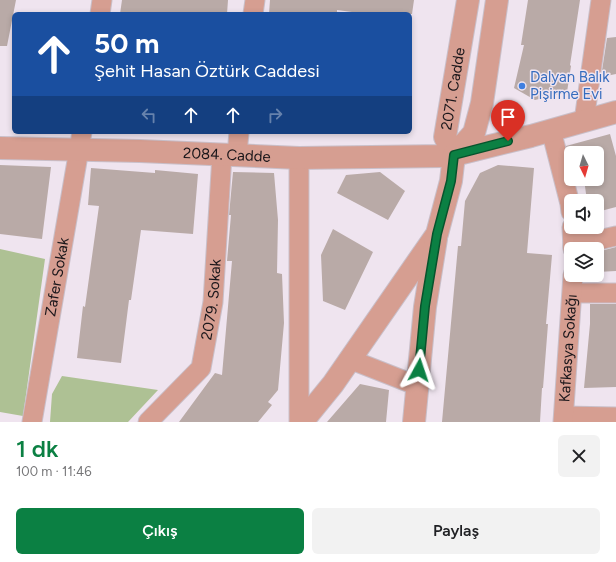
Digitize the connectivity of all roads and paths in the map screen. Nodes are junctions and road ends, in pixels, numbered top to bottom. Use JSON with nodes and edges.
{"nodes":[{"id":1,"x":102,"y":0,"type":"edge"},
{"id":2,"x":255,"y":0,"type":"edge"},
{"id":3,"x":468,"y":0,"type":"edge"},
{"id":4,"x":497,"y":0,"type":"edge"},
{"id":5,"x":601,"y":0,"type":"edge"},
{"id":6,"x":100,"y":12,"type":"edge"},
{"id":7,"x":253,"y":12,"type":"edge"},
{"id":8,"x":616,"y":112,"type":"edge"},
{"id":9,"x":584,"y":121,"type":"junction"},
{"id":10,"x":551,"y":130,"type":"junction"},
{"id":11,"x":238,"y":134,"type":"edge"},
{"id":12,"x":80,"y":141,"type":"edge"},
{"id":13,"x":0,"y":148,"type":"edge"},
{"id":14,"x":229,"y":155,"type":"junction"},
{"id":15,"x":454,"y":155,"type":"junction"},
{"id":16,"x":298,"y":158,"type":"junction"},
{"id":17,"x":567,"y":194,"type":"edge"},
{"id":18,"x":437,"y":234,"type":"junction"},
{"id":19,"x":616,"y":236,"type":"edge"},
{"id":20,"x":594,"y":242,"type":"edge"},
{"id":21,"x":573,"y":284,"type":"edge"},
{"id":22,"x":616,"y":293,"type":"edge"},
{"id":23,"x":349,"y":359,"type":"junction"},
{"id":24,"x":418,"y":386,"type":"junction"},
{"id":25,"x":616,"y":417,"type":"edge"},
{"id":26,"x":564,"y":419,"type":"edge"},
{"id":27,"x":32,"y":422,"type":"edge"},
{"id":28,"x":148,"y":422,"type":"edge"},
{"id":29,"x":301,"y":422,"type":"edge"},
{"id":30,"x":414,"y":422,"type":"edge"}],
"edges":[{"from":1,"to":6,"type":"street"},
{"from":2,"to":7,"type":"street"},
{"from":3,"to":15,"type":"street","name":"2071. Cadde"},
{"from":4,"to":15,"type":"street","name":"2071. Cadde"},
{"from":5,"to":9,"type":"street"},
{"from":8,"to":9,"type":"street","name":"2084. Cadde"},
{"from":9,"to":10,"type":"street","name":"2084. Cadde"},
{"from":10,"to":15,"type":"street","name":"2084. Cadde"},
{"from":10,"to":17,"type":"street"},
{"from":11,"to":14,"type":"street","name":"2079. Sokak"},
{"from":12,"to":13,"type":"street","name":"2084. Cadde"},
{"from":12,"to":14,"type":"street","name":"2084. Cadde"},
{"from":12,"to":27,"type":"street","name":"Zafer Sokak"},
{"from":14,"to":16,"type":"street","name":"2084. Cadde"},
{"from":14,"to":28,"type":"street","name":"2079. Sokak"},
{"from":15,"to":16,"type":"street","name":"2084. Cadde"},
{"from":15,"to":18,"type":"street"},
{"from":16,"to":29,"type":"street"},
{"from":18,"to":23,"type":"street"},
{"from":18,"to":24,"type":"street"},
{"from":19,"to":20,"type":"street"},
{"from":21,"to":22,"type":"street"},
{"from":21,"to":26,"type":"street","name":"Kafkasya Sokağı"},
{"from":23,"to":24,"type":"street"},
{"from":23,"to":29,"type":"street"},
{"from":24,"to":30,"type":"street"},
{"from":25,"to":26,"type":"street"}]}
